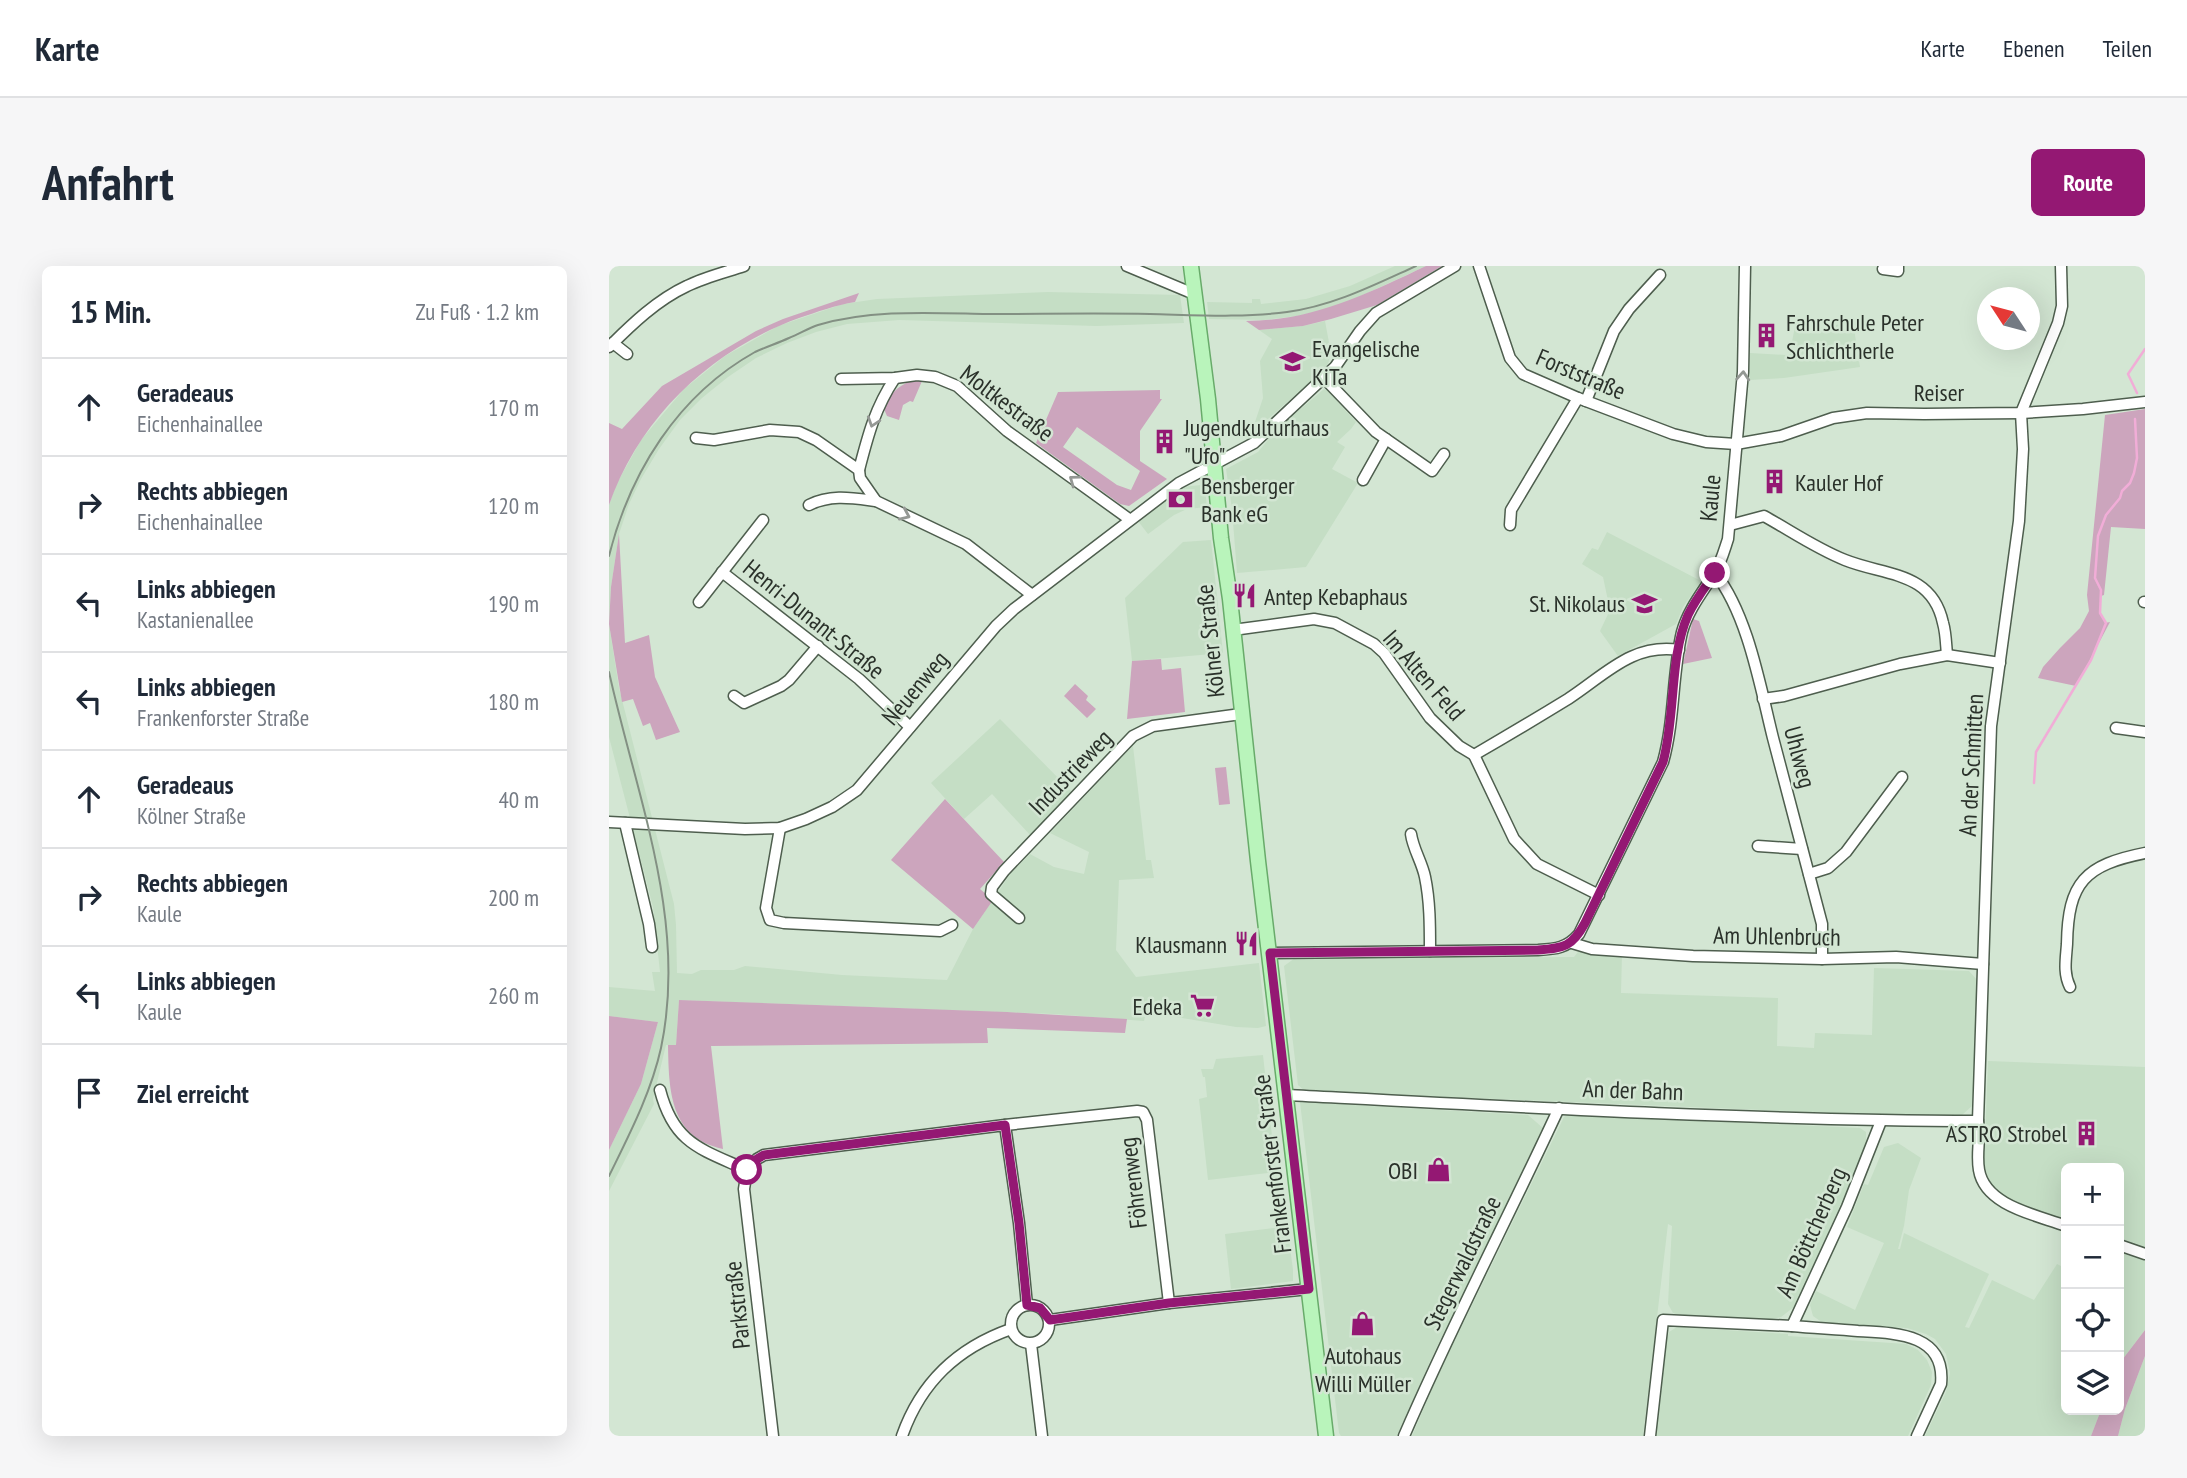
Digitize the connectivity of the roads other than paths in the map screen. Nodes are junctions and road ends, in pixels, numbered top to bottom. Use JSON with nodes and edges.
{"nodes":[{"id":1,"x":744,"y":266,"type":"edge"},
{"id":2,"x":1127,"y":266,"type":"edge"},
{"id":3,"x":1191,"y":266,"type":"edge"},
{"id":4,"x":1455,"y":266,"type":"edge"},
{"id":5,"x":1479,"y":266,"type":"edge"},
{"id":6,"x":1745,"y":266,"type":"edge"},
{"id":7,"x":1898,"y":266,"type":"edge"},
{"id":8,"x":2061,"y":266,"type":"edge"},
{"id":9,"x":1882,"y":269,"type":"dead end"},
{"id":10,"x":1660,"y":275,"type":"dead end"},
{"id":11,"x":1194,"y":293,"type":"junction"},
{"id":12,"x":611,"y":345,"type":"edge"},
{"id":13,"x":627,"y":354,"type":"dead end"},
{"id":14,"x":895,"y":378,"type":"junction"},
{"id":15,"x":1324,"y":378,"type":"junction"},
{"id":16,"x":841,"y":379,"type":"dead end"},
{"id":17,"x":1582,"y":400,"type":"junction"},
{"id":18,"x":2145,"y":402,"type":"edge"},
{"id":19,"x":2021,"y":413,"type":"junction"},
{"id":20,"x":696,"y":438,"type":"dead end"},
{"id":21,"x":1386,"y":439,"type":"junction"},
{"id":22,"x":1736,"y":444,"type":"junction"},
{"id":23,"x":1444,"y":454,"type":"dead end"},
{"id":24,"x":1215,"y":463,"type":"junction"},
{"id":25,"x":859,"y":470,"type":"junction"},
{"id":26,"x":1363,"y":480,"type":"dead end"},
{"id":27,"x":876,"y":501,"type":"junction"},
{"id":28,"x":809,"y":505,"type":"dead end"},
{"id":29,"x":1129,"y":519,"type":"junction"},
{"id":30,"x":763,"y":520,"type":"dead end"},
{"id":31,"x":1510,"y":525,"type":"dead end"},
{"id":32,"x":1730,"y":525,"type":"junction"},
{"id":33,"x":722,"y":572,"type":"junction"},
{"id":34,"x":1715,"y":573,"type":"junction"},
{"id":35,"x":1032,"y":595,"type":"junction"},
{"id":36,"x":699,"y":602,"type":"dead end"},
{"id":37,"x":1233,"y":630,"type":"junction"},
{"id":38,"x":818,"y":646,"type":"junction"},
{"id":39,"x":1679,"y":650,"type":"junction"},
{"id":40,"x":1947,"y":655,"type":"junction"},
{"id":41,"x":2000,"y":663,"type":"junction"},
{"id":42,"x":734,"y":696,"type":"dead end"},
{"id":43,"x":1763,"y":699,"type":"junction"},
{"id":44,"x":1241,"y":714,"type":"junction"},
{"id":45,"x":910,"y":727,"type":"junction"},
{"id":46,"x":2116,"y":728,"type":"dead end"},
{"id":47,"x":2145,"y":732,"type":"edge"},
{"id":48,"x":1474,"y":755,"type":"junction"},
{"id":49,"x":1902,"y":777,"type":"dead end"},
{"id":50,"x":609,"y":822,"type":"edge"},
{"id":51,"x":625,"y":823,"type":"junction"},
{"id":52,"x":780,"y":828,"type":"junction"},
{"id":53,"x":1411,"y":834,"type":"dead end"},
{"id":54,"x":1758,"y":846,"type":"dead end"},
{"id":55,"x":1803,"y":849,"type":"junction"},
{"id":56,"x":2145,"y":853,"type":"edge"},
{"id":57,"x":1809,"y":874,"type":"junction"},
{"id":58,"x":1599,"y":895,"type":"junction"},
{"id":59,"x":1019,"y":918,"type":"dead end"},
{"id":60,"x":952,"y":925,"type":"dead end"},
{"id":61,"x":1572,"y":943,"type":"junction"},
{"id":62,"x":652,"y":947,"type":"dead end"},
{"id":63,"x":1430,"y":951,"type":"junction"},
{"id":64,"x":1270,"y":953,"type":"junction"},
{"id":65,"x":1822,"y":959,"type":"junction"},
{"id":66,"x":1983,"y":964,"type":"junction"},
{"id":67,"x":2070,"y":987,"type":"dead end"},
{"id":68,"x":1276,"y":1011,"type":"joint"},
{"id":69,"x":660,"y":1090,"type":"dead end"},
{"id":70,"x":1287,"y":1095,"type":"junction"},
{"id":71,"x":1559,"y":1108,"type":"junction"},
{"id":72,"x":1881,"y":1121,"type":"junction"},
{"id":73,"x":1977,"y":1121,"type":"junction"},
{"id":74,"x":1005,"y":1125,"type":"junction"},
{"id":75,"x":747,"y":1170,"type":"junction"},
{"id":76,"x":2061,"y":1224,"type":"edge"},
{"id":77,"x":2124,"y":1247,"type":"edge"},
{"id":78,"x":2145,"y":1254,"type":"edge"},
{"id":79,"x":1309,"y":1289,"type":"junction"},
{"id":80,"x":1169,"y":1303,"type":"junction"},
{"id":81,"x":1027,"y":1305,"type":"junction"},
{"id":82,"x":1050,"y":1320,"type":"junction"},
{"id":83,"x":1792,"y":1326,"type":"junction"},
{"id":84,"x":1011,"y":1329,"type":"junction"},
{"id":85,"x":1031,"y":1344,"type":"junction"},
{"id":86,"x":773,"y":1436,"type":"edge"},
{"id":87,"x":901,"y":1436,"type":"edge"},
{"id":88,"x":1042,"y":1436,"type":"edge"},
{"id":89,"x":1327,"y":1436,"type":"edge"},
{"id":90,"x":1404,"y":1436,"type":"edge"},
{"id":91,"x":1650,"y":1436,"type":"edge"},
{"id":92,"x":1917,"y":1436,"type":"edge"}],
"edges":[{"from":1,"to":12,"type":"street"},
{"from":2,"to":11,"type":"street"},
{"from":3,"to":11,"type":"main road","name":"Kölner Straße"},
{"from":4,"to":15,"type":"street","name":"Neuenweg"},
{"from":5,"to":17,"type":"street","name":"Forststraße"},
{"from":22,"to":6,"type":"street","name":"Kaule","one_way":true},
{"from":7,"to":9,"type":"street"},
{"from":8,"to":19,"type":"street"},
{"from":10,"to":17,"type":"street"},
{"from":11,"to":24,"type":"main road","name":"Kölner Straße"},
{"from":12,"to":13,"type":"street"},
{"from":14,"to":16,"type":"street","name":"Moltkestraße"},
{"from":14,"to":25,"type":"street","one_way":true},
{"from":29,"to":14,"type":"street","name":"Moltkestraße","one_way":true},
{"from":15,"to":21,"type":"street"},
{"from":15,"to":24,"type":"street","name":"Neuenweg"},
{"from":17,"to":22,"type":"street","name":"Forststraße"},
{"from":17,"to":31,"type":"street"},
{"from":18,"to":19,"type":"street","name":"Reiser"},
{"from":19,"to":22,"type":"street","name":"Reiser"},
{"from":19,"to":41,"type":"street","name":"An der Schmitten"},
{"from":20,"to":25,"type":"street"},
{"from":21,"to":23,"type":"street"},
{"from":21,"to":26,"type":"street"},
{"from":22,"to":32,"type":"street","name":"Kaule"},
{"from":24,"to":29,"type":"street","name":"Neuenweg"},
{"from":24,"to":37,"type":"main road","name":"Kölner Straße"},
{"from":25,"to":27,"type":"street"},
{"from":27,"to":28,"type":"street"},
{"from":27,"to":35,"type":"street","one_way":true},
{"from":29,"to":35,"type":"street","name":"Neuenweg"},
{"from":30,"to":33,"type":"street","name":"Henri-Dunant-Straße"},
{"from":32,"to":34,"type":"street","name":"Kaule"},
{"from":32,"to":40,"type":"street"},
{"from":33,"to":36,"type":"street","name":"Henri-Dunant-Straße"},
{"from":33,"to":38,"type":"street","name":"Henri-Dunant-Straße"},
{"from":34,"to":39,"type":"street","name":"Kaule"},
{"from":34,"to":43,"type":"street","name":"Uhlweg"},
{"from":35,"to":45,"type":"street","name":"Neuenweg"},
{"from":37,"to":44,"type":"main road","name":"Kölner Straße"},
{"from":37,"to":48,"type":"street","name":"Im Alten Feld"},
{"from":38,"to":42,"type":"street"},
{"from":38,"to":45,"type":"street","name":"Henri-Dunant-Straße"},
{"from":39,"to":48,"type":"street"},
{"from":39,"to":58,"type":"street","name":"Kaule"},
{"from":40,"to":41,"type":"street"},
{"from":40,"to":43,"type":"street"},
{"from":41,"to":66,"type":"street","name":"An der Schmitten"},
{"from":43,"to":55,"type":"street","name":"Uhlweg"},
{"from":44,"to":59,"type":"street","name":"Industrieweg"},
{"from":44,"to":64,"type":"main road","name":"Kölner Straße"},
{"from":45,"to":52,"type":"street","name":"Neuenweg"},
{"from":46,"to":47,"type":"street"},
{"from":48,"to":58,"type":"street"},
{"from":49,"to":57,"type":"street"},
{"from":50,"to":51,"type":"street","name":"Neuenweg"},
{"from":51,"to":52,"type":"street","name":"Neuenweg"},
{"from":51,"to":62,"type":"street"},
{"from":52,"to":60,"type":"street"},
{"from":53,"to":63,"type":"street"},
{"from":54,"to":55,"type":"street"},
{"from":55,"to":57,"type":"street","name":"Uhlweg"},
{"from":56,"to":67,"type":"street"},
{"from":57,"to":65,"type":"street","name":"Uhlweg"},
{"from":58,"to":61,"type":"street","name":"Kaule"},
{"from":61,"to":63,"type":"street"},
{"from":61,"to":65,"type":"street","name":"Am Uhlenbruch"},
{"from":63,"to":64,"type":"street"},
{"from":64,"to":68,"type":"main road","name":"Kölner Straße"},
{"from":65,"to":66,"type":"street","name":"Am Uhlenbruch"},
{"from":66,"to":73,"type":"street","name":"An der Schmitten"},
{"from":68,"to":70,"type":"main road","name":"Frankenforster Straße"},
{"from":69,"to":75,"type":"street"},
{"from":70,"to":71,"type":"street","name":"An der Bahn"},
{"from":70,"to":79,"type":"main road","name":"Frankenforster Straße"},
{"from":71,"to":72,"type":"street","name":"An der Bahn"},
{"from":71,"to":90,"type":"street","name":"Stegerwaldstraße"},
{"from":72,"to":73,"type":"street","name":"An der Bahn"},
{"from":72,"to":83,"type":"street","name":"Am Böttcherberg"},
{"from":73,"to":76,"type":"street","name":"An der Schmitten"},
{"from":74,"to":75,"type":"street"},
{"from":74,"to":80,"type":"street","name":"Föhrenweg"},
{"from":74,"to":81,"type":"street"},
{"from":75,"to":86,"type":"street","name":"Parkstraße"},
{"from":77,"to":78,"type":"street"},
{"from":79,"to":80,"type":"street"},
{"from":79,"to":89,"type":"main road","name":"Frankenforster Straße"},
{"from":80,"to":82,"type":"street"},
{"from":81,"to":82,"type":"street"},
{"from":81,"to":84,"type":"street"},
{"from":82,"to":85,"type":"street"},
{"from":83,"to":91,"type":"street","name":"Am Böttcherberg"},
{"from":83,"to":92,"type":"street"},
{"from":84,"to":85,"type":"street"},
{"from":84,"to":87,"type":"street"},
{"from":85,"to":88,"type":"street"}]}
